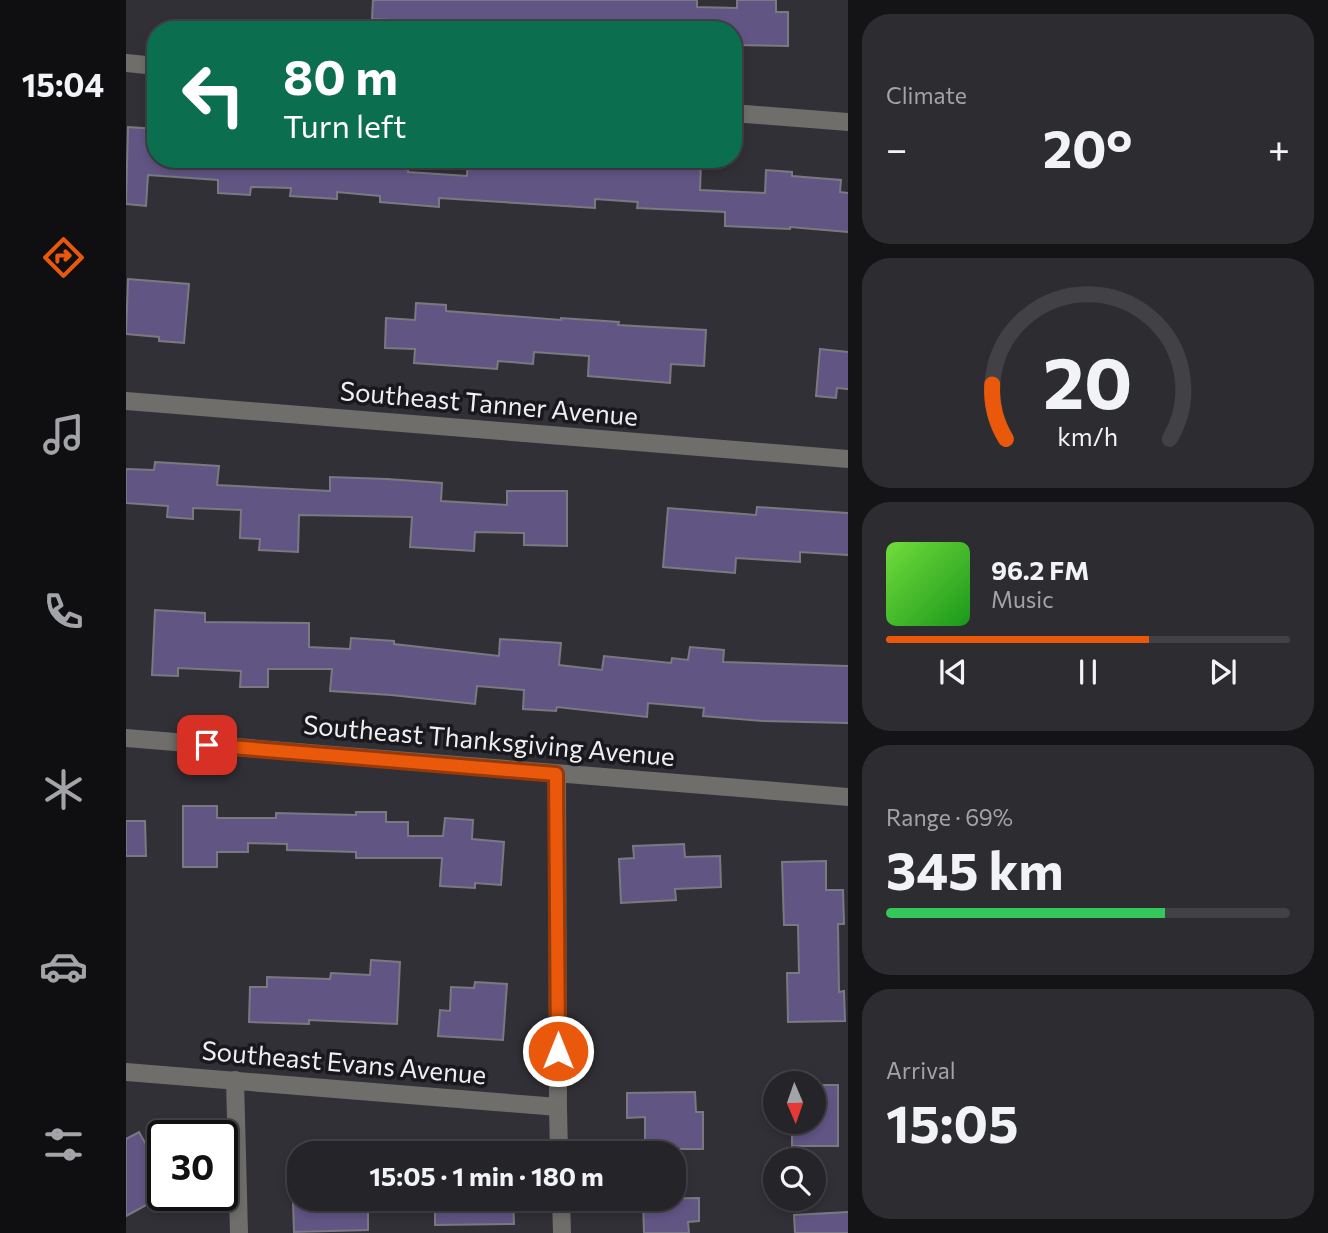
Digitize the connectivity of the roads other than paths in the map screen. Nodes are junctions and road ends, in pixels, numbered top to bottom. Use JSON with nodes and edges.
{"nodes":[{"id":1,"x":126,"y":63,"type":"edge"},
{"id":2,"x":147,"y":65,"type":"edge"},
{"id":3,"x":742,"y":114,"type":"edge"},
{"id":4,"x":848,"y":122,"type":"edge"},
{"id":5,"x":126,"y":401,"type":"edge"},
{"id":6,"x":848,"y":459,"type":"edge"},
{"id":7,"x":126,"y":738,"type":"edge"},
{"id":8,"x":556,"y":774,"type":"junction"},
{"id":9,"x":848,"y":797,"type":"edge"},
{"id":10,"x":126,"y":1072,"type":"edge"},
{"id":11,"x":235,"y":1080,"type":"junction"},
{"id":12,"x":558,"y":1107,"type":"junction"},
{"id":13,"x":559,"y":1141,"type":"edge"},
{"id":14,"x":561,"y":1211,"type":"edge"},
{"id":15,"x":239,"y":1233,"type":"edge"},
{"id":16,"x":562,"y":1233,"type":"edge"}],
"edges":[{"from":1,"to":2,"type":"street"},
{"from":3,"to":4,"type":"street"},
{"from":5,"to":6,"type":"street","name":"Southeast Tanner Avenue"},
{"from":7,"to":8,"type":"street","name":"Southeast Thanksgiving Avenue"},
{"from":8,"to":9,"type":"street","name":"Southeast Thanksgiving Avenue"},
{"from":8,"to":12,"type":"street"},
{"from":10,"to":11,"type":"street","name":"Southeast Evans Avenue"},
{"from":11,"to":12,"type":"street","name":"Southeast Evans Avenue"},
{"from":11,"to":15,"type":"street"},
{"from":12,"to":13,"type":"street"},
{"from":14,"to":16,"type":"street"}]}
